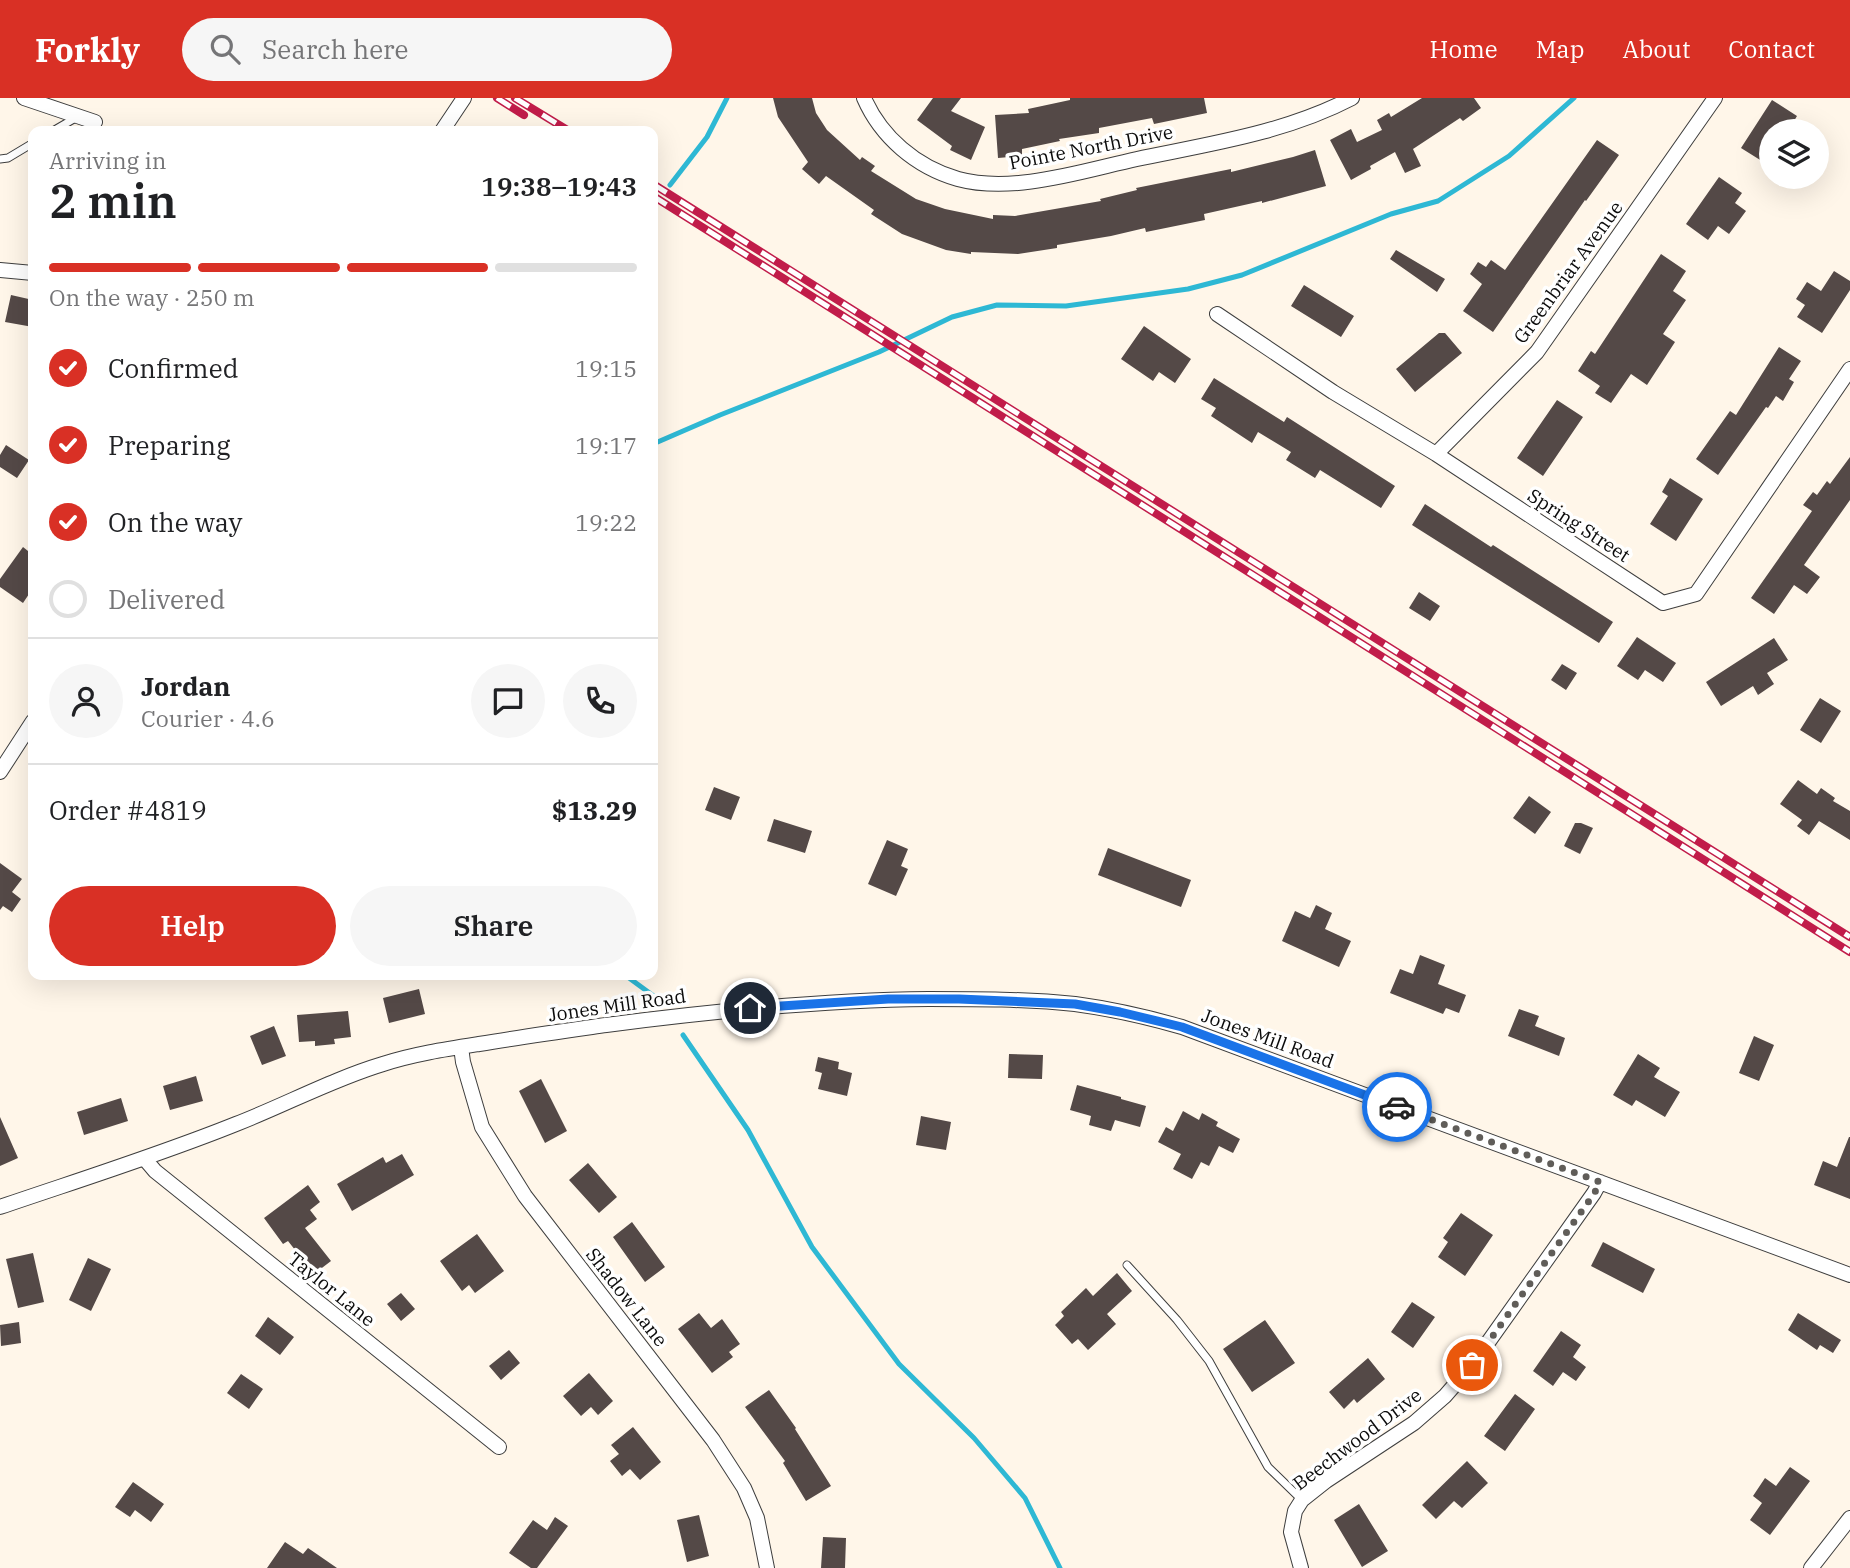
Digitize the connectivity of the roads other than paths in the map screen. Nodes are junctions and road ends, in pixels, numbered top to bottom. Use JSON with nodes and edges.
{"nodes":[{"id":1,"x":24,"y":98,"type":"edge"},
{"id":2,"x":464,"y":98,"type":"edge"},
{"id":3,"x":864,"y":98,"type":"edge"},
{"id":4,"x":1352,"y":98,"type":"edge"},
{"id":5,"x":1715,"y":98,"type":"edge"},
{"id":6,"x":79,"y":116,"type":"junction"},
{"id":7,"x":62,"y":126,"type":"edge"},
{"id":8,"x":97,"y":126,"type":"edge"},
{"id":9,"x":445,"y":126,"type":"edge"},
{"id":10,"x":28,"y":146,"type":"edge"},
{"id":11,"x":0,"y":159,"type":"edge"},
{"id":12,"x":0,"y":270,"type":"edge"},
{"id":13,"x":28,"y":273,"type":"edge"},
{"id":14,"x":1217,"y":314,"type":"dead end"},
{"id":15,"x":1850,"y":369,"type":"edge"},
{"id":16,"x":1436,"y":454,"type":"junction"},
{"id":17,"x":28,"y":729,"type":"edge"},
{"id":18,"x":0,"y":772,"type":"edge"},
{"id":19,"x":461,"y":1047,"type":"junction"},
{"id":20,"x":144,"y":1158,"type":"junction"},
{"id":21,"x":1600,"y":1182,"type":"junction"},
{"id":22,"x":0,"y":1207,"type":"edge"},
{"id":23,"x":1127,"y":1265,"type":"dead end"},
{"id":24,"x":1850,"y":1275,"type":"edge"},
{"id":25,"x":499,"y":1447,"type":"dead end"},
{"id":26,"x":1302,"y":1500,"type":"junction"},
{"id":27,"x":1850,"y":1518,"type":"edge"},
{"id":28,"x":767,"y":1568,"type":"edge"},
{"id":29,"x":1301,"y":1568,"type":"edge"},
{"id":30,"x":1811,"y":1568,"type":"edge"}],
"edges":[{"from":1,"to":6,"type":"street"},
{"from":2,"to":9,"type":"street"},
{"from":3,"to":4,"type":"street","name":"Pointe North Drive"},
{"from":5,"to":16,"type":"street","name":"Greenbriar Avenue"},
{"from":6,"to":7,"type":"lane"},
{"from":6,"to":8,"type":"street"},
{"from":10,"to":11,"type":"lane"},
{"from":12,"to":13,"type":"street"},
{"from":14,"to":16,"type":"street","name":"Spring Street"},
{"from":15,"to":16,"type":"street","name":"Spring Street"},
{"from":17,"to":18,"type":"street"},
{"from":19,"to":20,"type":"street","name":"Jones Mill Road"},
{"from":19,"to":21,"type":"street","name":"Jones Mill Road"},
{"from":19,"to":28,"type":"street","name":"Shadow Lane"},
{"from":20,"to":22,"type":"street","name":"Jones Mill Road"},
{"from":20,"to":25,"type":"street","name":"Taylor Lane"},
{"from":21,"to":24,"type":"street","name":"Jones Mill Road"},
{"from":21,"to":26,"type":"street","name":"Beechwood Drive"},
{"from":23,"to":26,"type":"lane"},
{"from":26,"to":29,"type":"street","name":"Beechwood Drive"},
{"from":27,"to":30,"type":"street"}]}
